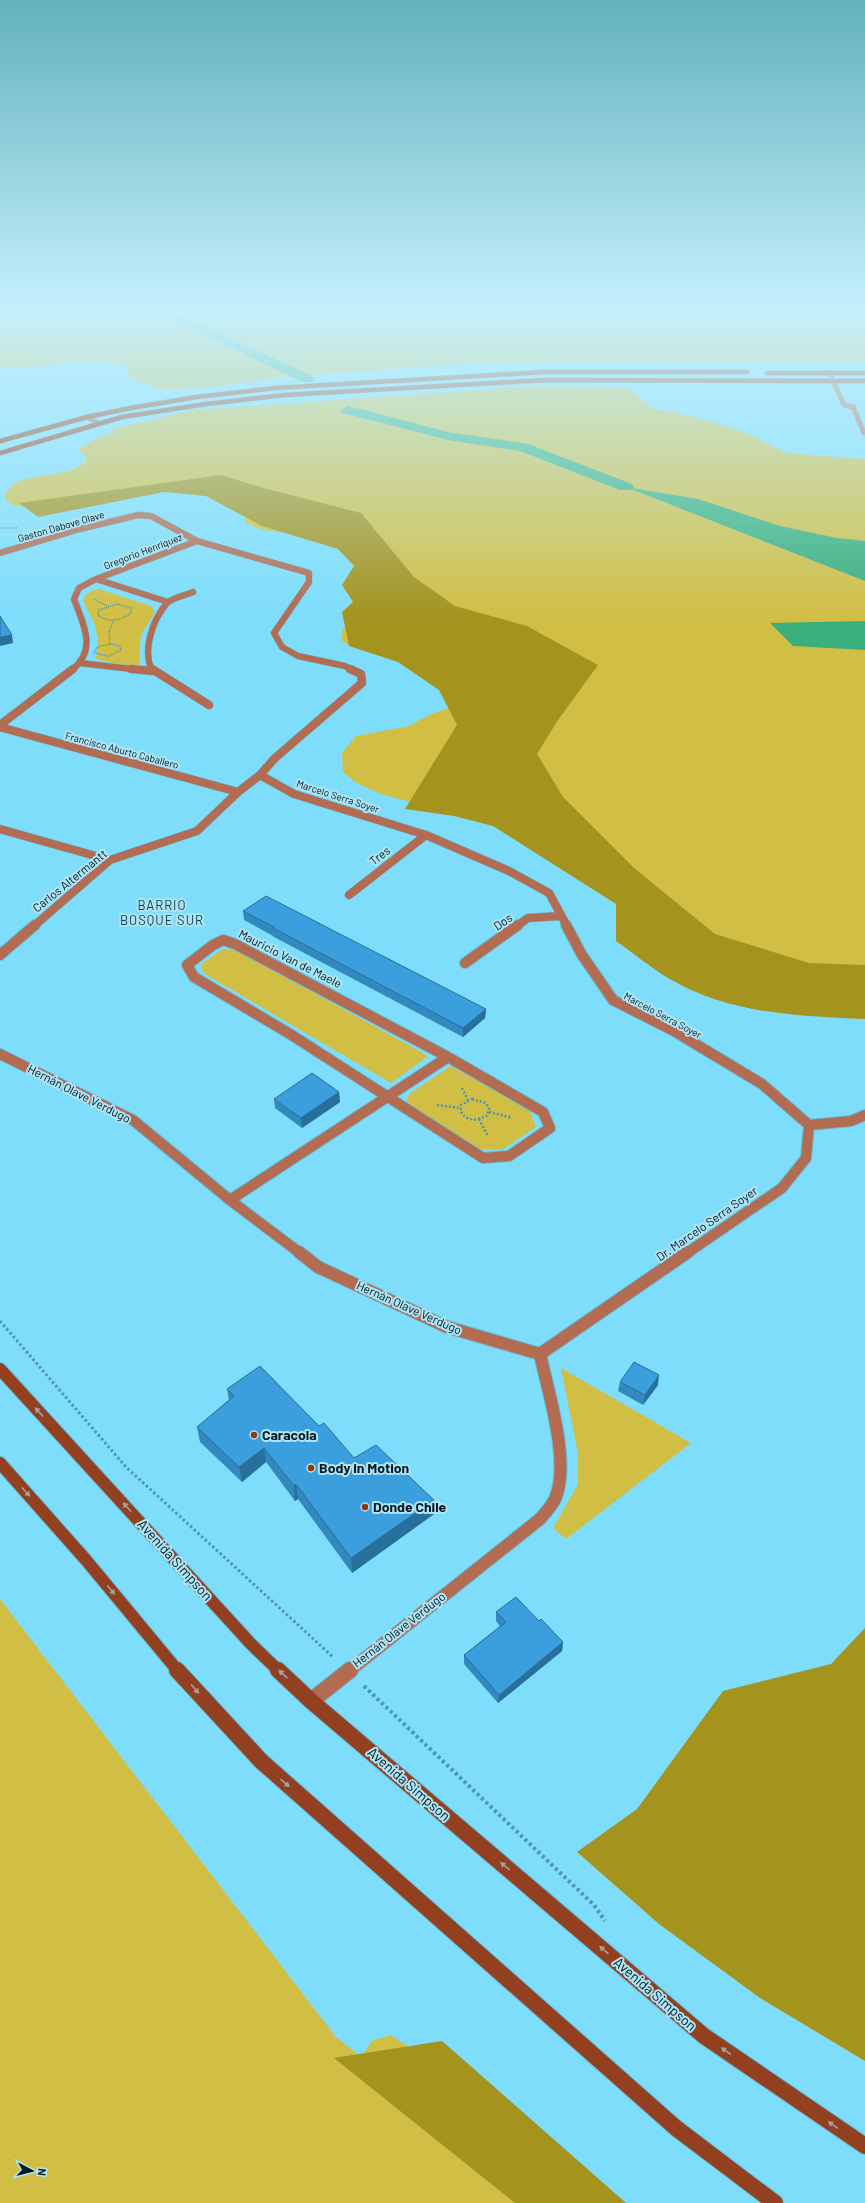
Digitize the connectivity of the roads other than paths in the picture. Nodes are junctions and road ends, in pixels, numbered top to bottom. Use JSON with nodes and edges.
{"nodes":[{"id":1,"x":103,"y":414,"type":"edge"},
{"id":2,"x":142,"y":414,"type":"edge"},
{"id":3,"x":856,"y":414,"type":"edge"},
{"id":4,"x":87,"y":417,"type":"junction"},
{"id":5,"x":98,"y":423,"type":"junction"},
{"id":6,"x":864,"y":434,"type":"dead end"},
{"id":7,"x":0,"y":441,"type":"edge"},
{"id":8,"x":0,"y":453,"type":"edge"},
{"id":9,"x":197,"y":541,"type":"junction"},
{"id":10,"x":0,"y":553,"type":"edge"},
{"id":11,"x":96,"y":579,"type":"junction"},
{"id":12,"x":193,"y":592,"type":"dead end"},
{"id":13,"x":168,"y":602,"type":"junction"},
{"id":14,"x":80,"y":663,"type":"junction"},
{"id":15,"x":153,"y":671,"type":"junction"},
{"id":16,"x":209,"y":705,"type":"dead end"},
{"id":17,"x":0,"y":726,"type":"edge"},
{"id":18,"x":260,"y":775,"type":"junction"},
{"id":19,"x":238,"y":792,"type":"junction"},
{"id":20,"x":0,"y":829,"type":"edge"},
{"id":21,"x":426,"y":836,"type":"junction"},
{"id":22,"x":110,"y":860,"type":"junction"},
{"id":23,"x":349,"y":895,"type":"dead end"},
{"id":24,"x":560,"y":916,"type":"junction"},
{"id":25,"x":0,"y":955,"type":"edge"},
{"id":26,"x":464,"y":963,"type":"dead end"},
{"id":27,"x":0,"y":1054,"type":"edge"},
{"id":28,"x":448,"y":1057,"type":"junction"},
{"id":29,"x":386,"y":1097,"type":"junction"},
{"id":30,"x":865,"y":1115,"type":"edge"},
{"id":31,"x":809,"y":1125,"type":"junction"},
{"id":32,"x":230,"y":1200,"type":"junction"},
{"id":33,"x":540,"y":1354,"type":"junction"},
{"id":34,"x":0,"y":1369,"type":"edge"},
{"id":35,"x":0,"y":1463,"type":"edge"},
{"id":36,"x":311,"y":1701,"type":"junction"},
{"id":37,"x":865,"y":2146,"type":"edge"},
{"id":38,"x":775,"y":2203,"type":"edge"}],
"edges":[{"from":1,"to":4,"type":"main road"},
{"from":2,"to":5,"type":"main road"},
{"from":3,"to":6,"type":"street"},
{"from":4,"to":5,"type":"street"},
{"from":4,"to":7,"type":"main road"},
{"from":5,"to":8,"type":"main road"},
{"from":9,"to":10,"type":"street","name":"Gaston Dabove Olave"},
{"from":9,"to":11,"type":"street","name":"Gregorio Henríquez"},
{"from":9,"to":18,"type":"street"},
{"from":11,"to":13,"type":"street","name":"Gregorio Henríquez"},
{"from":11,"to":14,"type":"street","name":"Gregorio Henríquez"},
{"from":12,"to":13,"type":"street"},
{"from":13,"to":15,"type":"street"},
{"from":14,"to":15,"type":"street"},
{"from":14,"to":17,"type":"street"},
{"from":15,"to":16,"type":"street"},
{"from":17,"to":19,"type":"street","name":"Francisco Aburto Caballero"},
{"from":18,"to":19,"type":"street","name":"Carlos Altermantt"},
{"from":18,"to":21,"type":"street","name":"Marcelo Serra Soyer"},
{"from":19,"to":22,"type":"street","name":"Carlos Altermantt"},
{"from":20,"to":22,"type":"street"},
{"from":21,"to":23,"type":"street","name":"Tres"},
{"from":21,"to":24,"type":"street","name":"Marcelo Serra Soyer"},
{"from":22,"to":25,"type":"street","name":"Carlos Altermantt"},
{"from":24,"to":26,"type":"street","name":"Dos"},
{"from":24,"to":31,"type":"street","name":"Marcelo Serra Soyer"},
{"from":27,"to":32,"type":"street","name":"Hernán Olave Verdugo"},
{"from":28,"to":29,"type":"street"},
{"from":28,"to":29,"type":"street","name":"Mauricio Van de Maele"},
{"from":28,"to":29,"type":"street","name":"Mauricio Van de Maele"},
{"from":29,"to":32,"type":"street"},
{"from":30,"to":31,"type":"street"},
{"from":31,"to":33,"type":"street","name":"Dr. Marcelo Serra Soyer"},
{"from":32,"to":33,"type":"street","name":"Hernán Olave Verdugo"},
{"from":33,"to":36,"type":"street","name":"Hernán Olave Verdugo"},
{"from":36,"to":34,"type":"main road","name":"Avenida Simpson","one_way":true},
{"from":35,"to":38,"type":"main road","one_way":true},
{"from":37,"to":36,"type":"main road","name":"Avenida Simpson","one_way":true}]}
